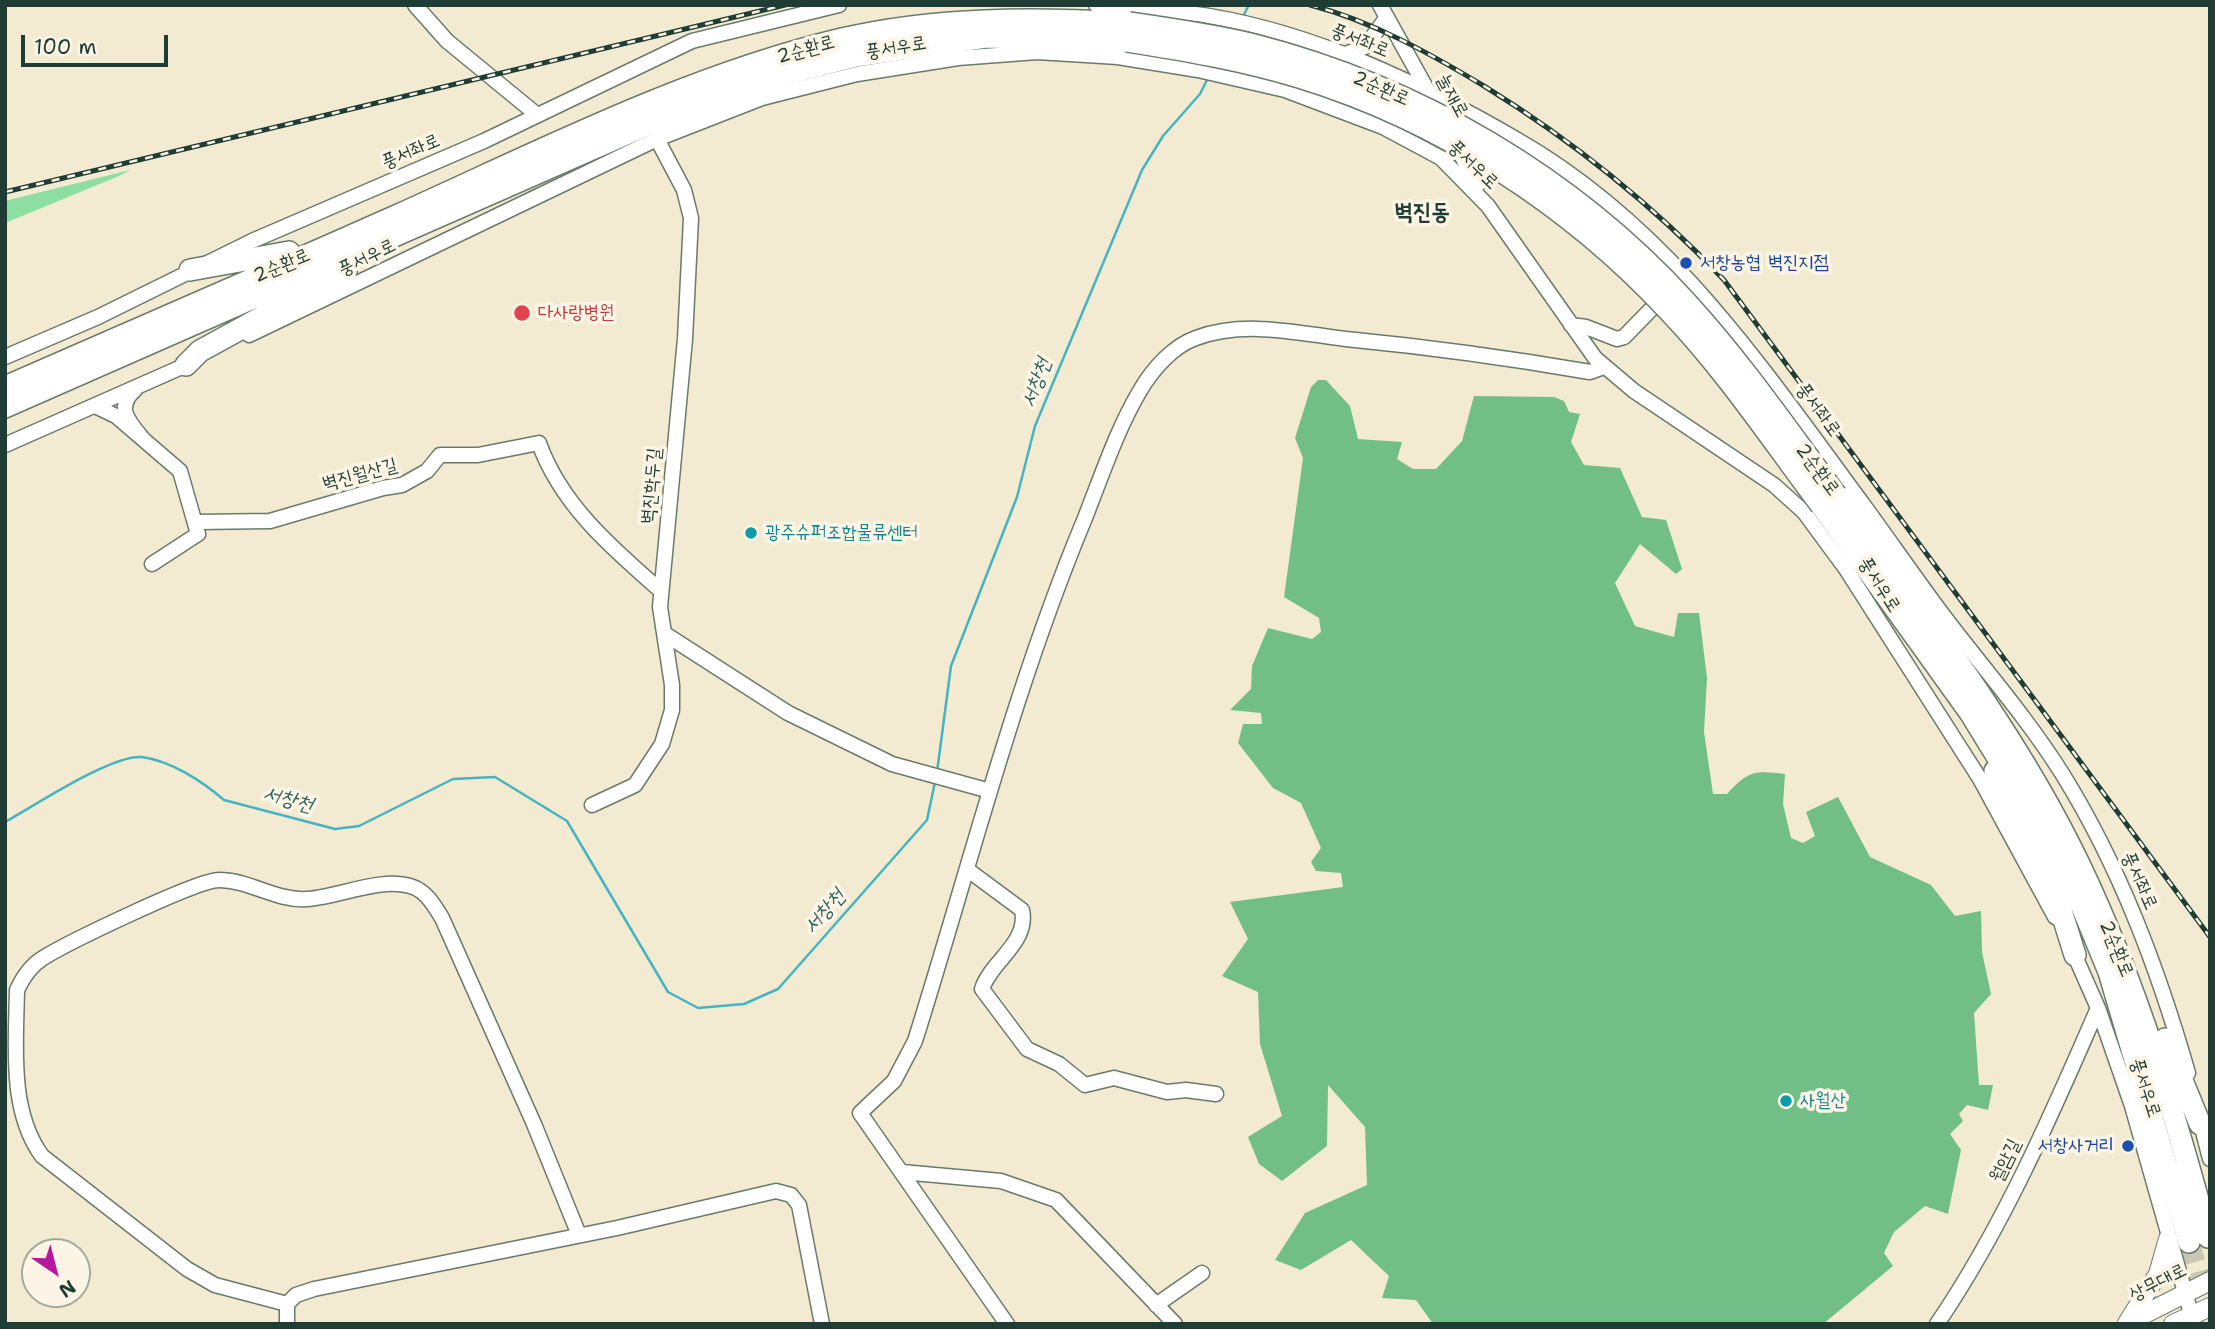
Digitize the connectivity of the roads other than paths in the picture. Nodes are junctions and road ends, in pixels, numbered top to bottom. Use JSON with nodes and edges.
{"nodes":[{"id":1,"x":415,"y":5,"type":"edge"},
{"id":2,"x":839,"y":5,"type":"edge"},
{"id":3,"x":1096,"y":5,"type":"edge"},
{"id":4,"x":1384,"y":11,"type":"edge"},
{"id":5,"x":1128,"y":32,"type":"junction"},
{"id":6,"x":1345,"y":54,"type":"junction"},
{"id":7,"x":1363,"y":62,"type":"junction"},
{"id":8,"x":1428,"y":91,"type":"junction"},
{"id":9,"x":1322,"y":104,"type":"junction"},
{"id":10,"x":536,"y":114,"type":"junction"},
{"id":11,"x":1445,"y":125,"type":"junction"},
{"id":12,"x":1406,"y":138,"type":"junction"},
{"id":13,"x":657,"y":139,"type":"junction"},
{"id":14,"x":1488,"y":206,"type":"junction"},
{"id":15,"x":453,"y":212,"type":"junction"},
{"id":16,"x":365,"y":230,"type":"junction"},
{"id":17,"x":190,"y":270,"type":"junction"},
{"id":18,"x":1684,"y":274,"type":"junction"},
{"id":19,"x":1571,"y":325,"type":"junction"},
{"id":20,"x":5,"y":357,"type":"edge"},
{"id":21,"x":186,"y":365,"type":"junction"},
{"id":22,"x":1604,"y":368,"type":"junction"},
{"id":23,"x":5,"y":387,"type":"edge"},
{"id":24,"x":139,"y":387,"type":"junction"},
{"id":25,"x":95,"y":406,"type":"junction"},
{"id":26,"x":5,"y":407,"type":"edge"},
{"id":27,"x":144,"y":440,"type":"junction"},
{"id":28,"x":5,"y":445,"type":"edge"},
{"id":29,"x":1828,"y":500,"type":"junction"},
{"id":30,"x":197,"y":522,"type":"junction"},
{"id":31,"x":152,"y":564,"type":"dead end"},
{"id":32,"x":662,"y":591,"type":"junction"},
{"id":33,"x":666,"y":634,"type":"junction"},
{"id":34,"x":1971,"y":714,"type":"junction"},
{"id":35,"x":990,"y":791,"type":"junction"},
{"id":36,"x":592,"y":805,"type":"dead end"},
{"id":37,"x":2080,"y":865,"type":"junction"},
{"id":38,"x":968,"y":870,"type":"junction"},
{"id":39,"x":2076,"y":955,"type":"junction"},
{"id":40,"x":2098,"y":1008,"type":"junction"},
{"id":41,"x":1216,"y":1094,"type":"dead end"},
{"id":42,"x":2200,"y":1124,"type":"junction"},
{"id":43,"x":2210,"y":1159,"type":"edge"},
{"id":44,"x":902,"y":1172,"type":"junction"},
{"id":45,"x":579,"y":1235,"type":"junction"},
{"id":46,"x":2168,"y":1239,"type":"junction"},
{"id":47,"x":2202,"y":1241,"type":"edge"},
{"id":48,"x":1202,"y":1273,"type":"dead end"},
{"id":49,"x":2210,"y":1281,"type":"edge"},
{"id":50,"x":2185,"y":1292,"type":"junction"},
{"id":51,"x":287,"y":1304,"type":"junction"},
{"id":52,"x":1156,"y":1305,"type":"junction"},
{"id":53,"x":2210,"y":1307,"type":"edge"},
{"id":54,"x":2193,"y":1319,"type":"edge"},
{"id":55,"x":1172,"y":1323,"type":"edge"},
{"id":56,"x":2127,"y":1323,"type":"edge"},
{"id":57,"x":287,"y":1324,"type":"edge"},
{"id":58,"x":822,"y":1324,"type":"edge"},
{"id":59,"x":1007,"y":1324,"type":"edge"},
{"id":60,"x":1937,"y":1324,"type":"edge"},
{"id":61,"x":2173,"y":1324,"type":"edge"}],
"edges":[{"from":1,"to":10,"type":"street"},
{"from":2,"to":10,"type":"street","name":"풍서좌로"},
{"from":3,"to":6,"type":"street","name":"풍서좌로"},
{"from":4,"to":6,"type":"street"},
{"from":4,"to":8,"type":"street","name":"눌재로"},
{"from":5,"to":15,"type":"highway","name":"2순환로"},
{"from":5,"to":16,"type":"highway","name":"2순환로"},
{"from":5,"to":29,"type":"highway","name":"2순환로","bridge":true},
{"from":6,"to":7,"type":"street","name":"풍서좌로"},
{"from":7,"to":8,"type":"street","name":"풍서좌로"},
{"from":7,"to":9,"type":"street"},
{"from":8,"to":11,"type":"street","name":"눌재로"},
{"from":8,"to":18,"type":"street","name":"풍서좌로"},
{"from":9,"to":12,"type":"street","name":"풍서우로"},
{"from":9,"to":13,"type":"street","name":"풍서우로"},
{"from":10,"to":17,"type":"street","name":"풍서좌로"},
{"from":11,"to":12,"type":"street"},
{"from":11,"to":14,"type":"street","name":"눌재로"},
{"from":12,"to":14,"type":"street","name":"풍서우로"},
{"from":13,"to":21,"type":"street","name":"풍서우로"},
{"from":13,"to":32,"type":"street","name":"벽진학두길"},
{"from":14,"to":19,"type":"street","name":"풍서우로"},
{"from":15,"to":21,"type":"highway"},
{"from":15,"to":26,"type":"highway","name":"2순환로"},
{"from":16,"to":17,"type":"highway"},
{"from":16,"to":23,"type":"highway","name":"2순환로"},
{"from":17,"to":20,"type":"street","name":"풍서좌로"},
{"from":18,"to":19,"type":"street"},
{"from":18,"to":42,"type":"street","name":"풍서좌로"},
{"from":19,"to":22,"type":"street","name":"풍서우로"},
{"from":21,"to":24,"type":"street","name":"풍서우로"},
{"from":22,"to":35,"type":"street"},
{"from":22,"to":39,"type":"street","name":"풍서우로"},
{"from":24,"to":25,"type":"street","name":"풍서우로"},
{"from":24,"to":27,"type":"street"},
{"from":25,"to":27,"type":"street"},
{"from":25,"to":28,"type":"street","name":"풍서우로"},
{"from":27,"to":30,"type":"street"},
{"from":29,"to":34,"type":"highway","name":"2순환로"},
{"from":29,"to":37,"type":"highway","name":"2순환로"},
{"from":30,"to":31,"type":"street"},
{"from":30,"to":32,"type":"street","name":"벽진월산길"},
{"from":32,"to":33,"type":"street","name":"벽진학두길"},
{"from":33,"to":35,"type":"street"},
{"from":33,"to":36,"type":"street","name":"벽진학두길"},
{"from":34,"to":39,"type":"highway"},
{"from":34,"to":47,"type":"highway","name":"2순환로"},
{"from":35,"to":38,"type":"street"},
{"from":37,"to":42,"type":"highway"},
{"from":37,"to":47,"type":"highway","name":"2순환로"},
{"from":38,"to":41,"type":"street"},
{"from":38,"to":44,"type":"street"},
{"from":39,"to":40,"type":"street","name":"풍서우로"},
{"from":40,"to":46,"type":"street","name":"풍서우로"},
{"from":40,"to":60,"type":"street","name":"월암길"},
{"from":42,"to":43,"type":"street","name":"풍서좌로"},
{"from":44,"to":52,"type":"street"},
{"from":44,"to":59,"type":"street"},
{"from":45,"to":51,"type":"street"},
{"from":45,"to":51,"type":"street"},
{"from":45,"to":58,"type":"street"},
{"from":46,"to":47,"type":"street"},
{"from":46,"to":50,"type":"street","name":"풍서우로"},
{"from":46,"to":56,"type":"main road"},
{"from":48,"to":52,"type":"street"},
{"from":49,"to":50,"type":"main road","name":"상무대로"},
{"from":50,"to":54,"type":"street","name":"풍서우로"},
{"from":50,"to":56,"type":"main road","name":"상무대로"},
{"from":51,"to":57,"type":"street"},
{"from":52,"to":55,"type":"street"},
{"from":53,"to":54,"type":"main road"},
{"from":54,"to":61,"type":"main road"}]}
